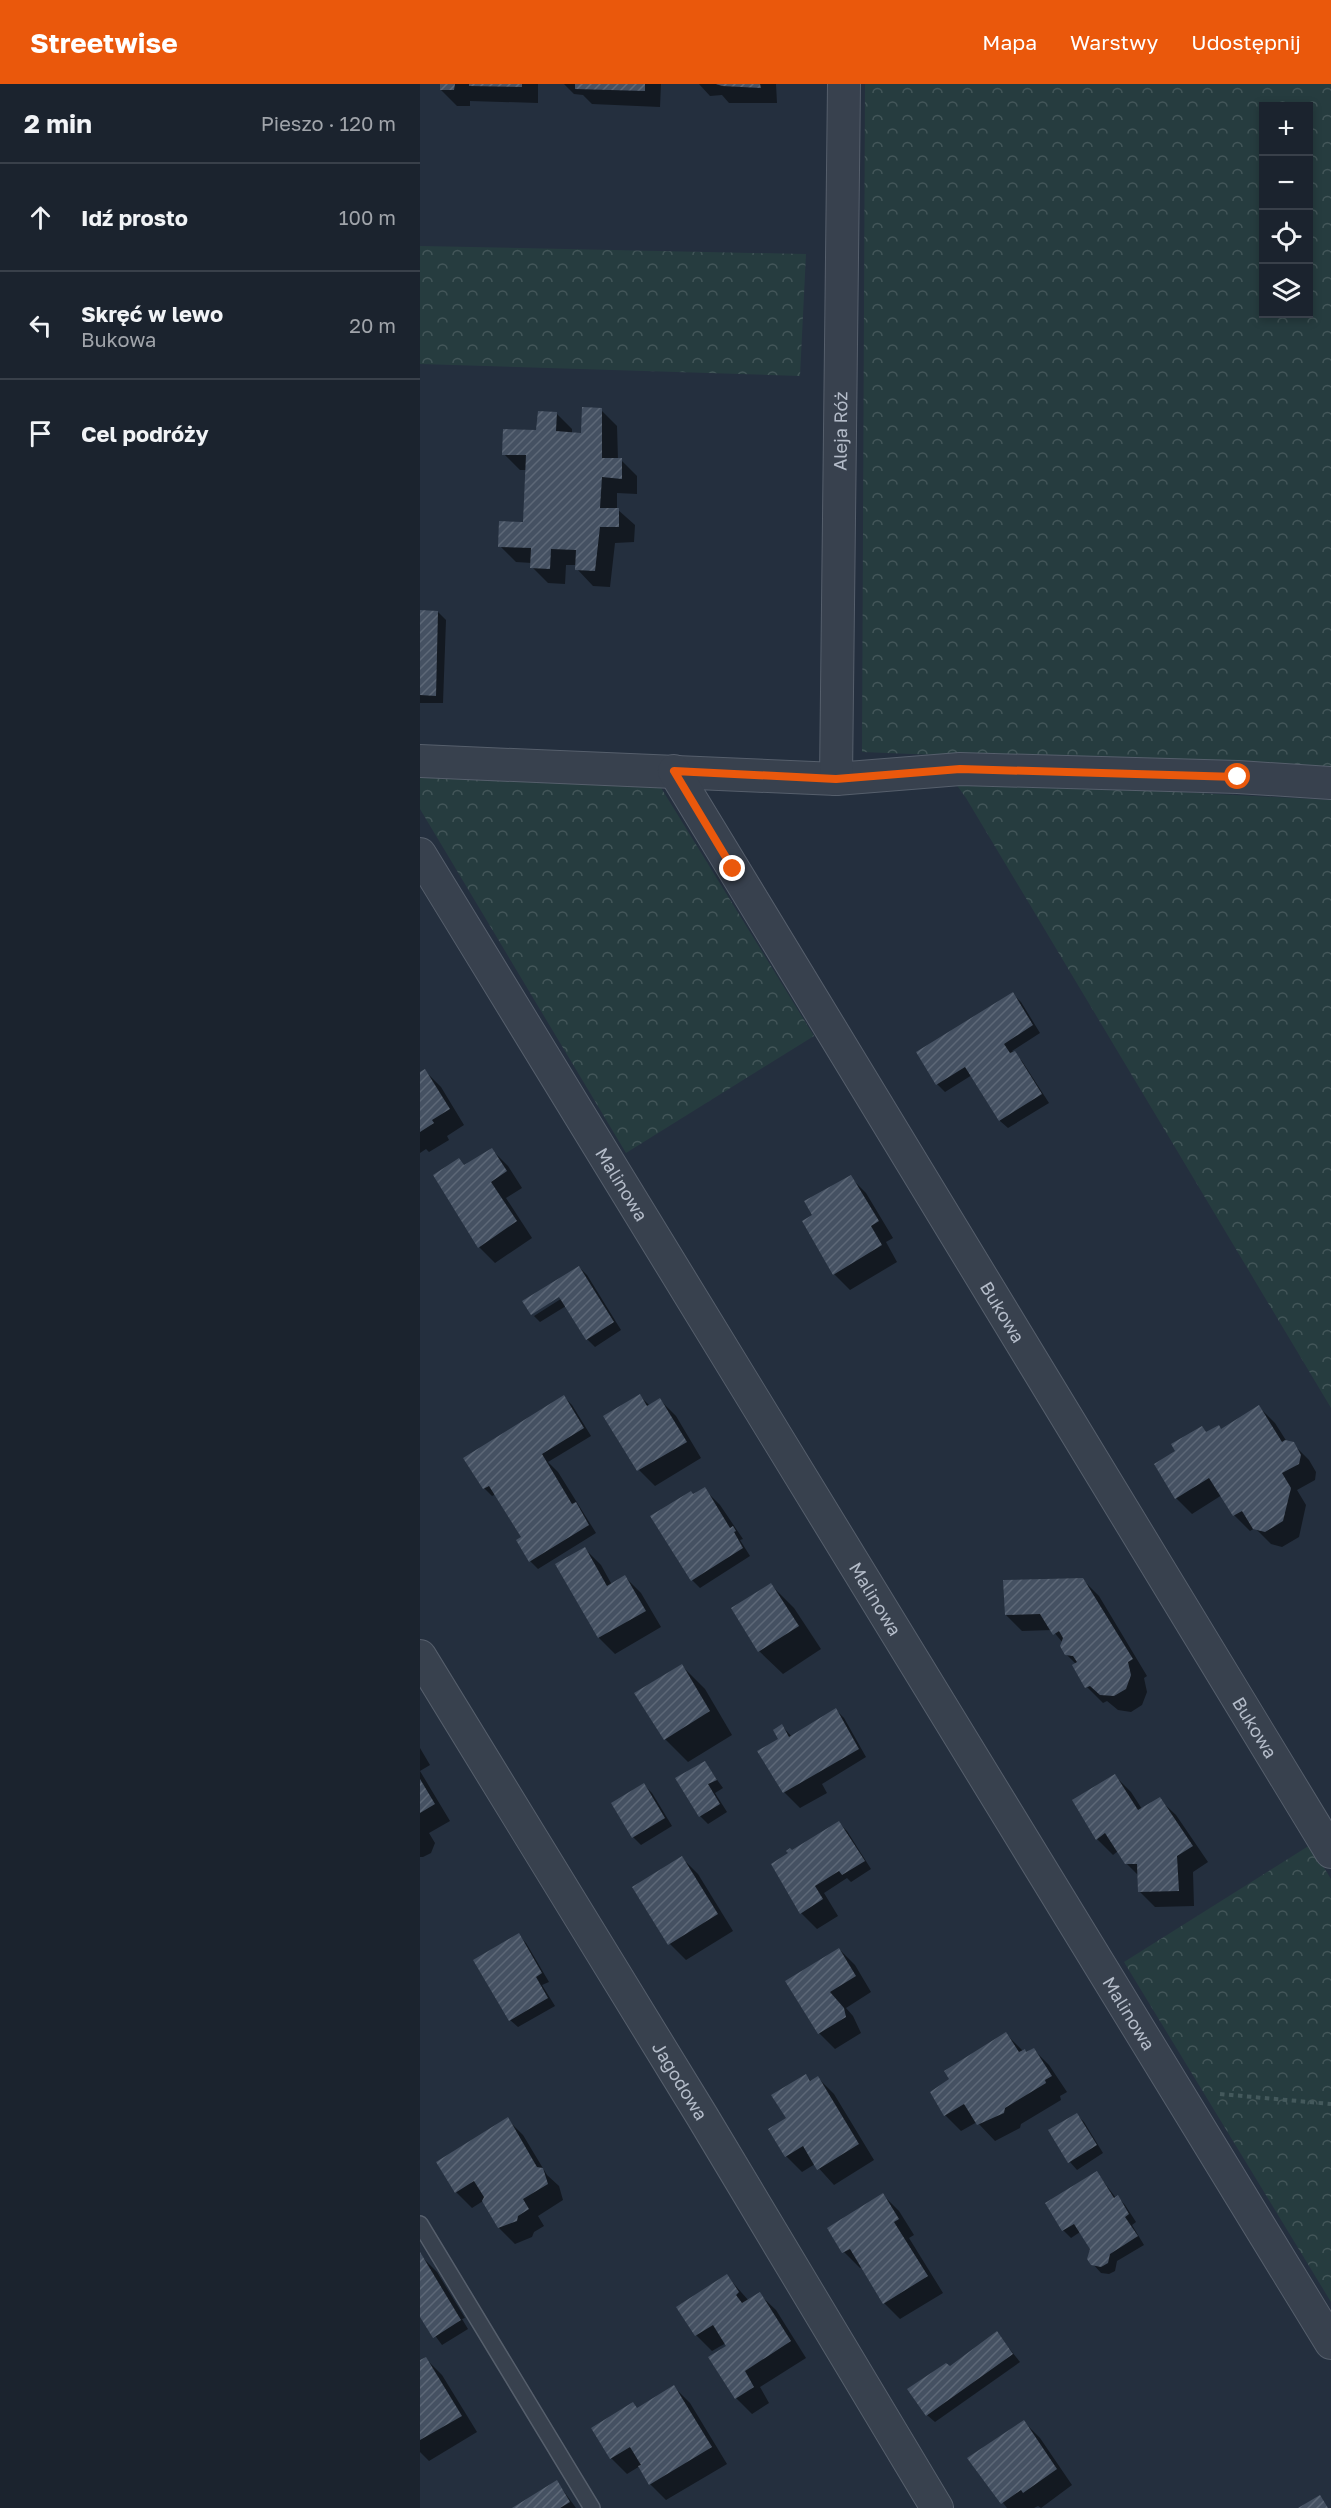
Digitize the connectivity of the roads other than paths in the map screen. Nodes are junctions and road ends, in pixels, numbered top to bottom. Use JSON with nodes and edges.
{"nodes":[{"id":1,"x":844,"y":84,"type":"edge"},
{"id":2,"x":420,"y":761,"type":"edge"},
{"id":3,"x":674,"y":771,"type":"junction"},
{"id":4,"x":836,"y":779,"type":"junction"},
{"id":5,"x":1331,"y":783,"type":"edge"},
{"id":6,"x":420,"y":854,"type":"edge"},
{"id":7,"x":420,"y":1656,"type":"edge"},
{"id":8,"x":1331,"y":1852,"type":"edge"},
{"id":9,"x":420,"y":2224,"type":"edge"},
{"id":10,"x":1331,"y":2343,"type":"edge"},
{"id":11,"x":592,"y":2508,"type":"edge"},
{"id":12,"x":937,"y":2508,"type":"edge"}],
"edges":[{"from":1,"to":4,"type":"street","name":"Aleja Róż"},
{"from":2,"to":3,"type":"street"},
{"from":3,"to":4,"type":"street"},
{"from":3,"to":8,"type":"street","name":"Bukowa"},
{"from":4,"to":5,"type":"street"},
{"from":6,"to":10,"type":"street","name":"Malinowa"},
{"from":7,"to":12,"type":"street","name":"Jagodowa"},
{"from":9,"to":11,"type":"lane"}]}
